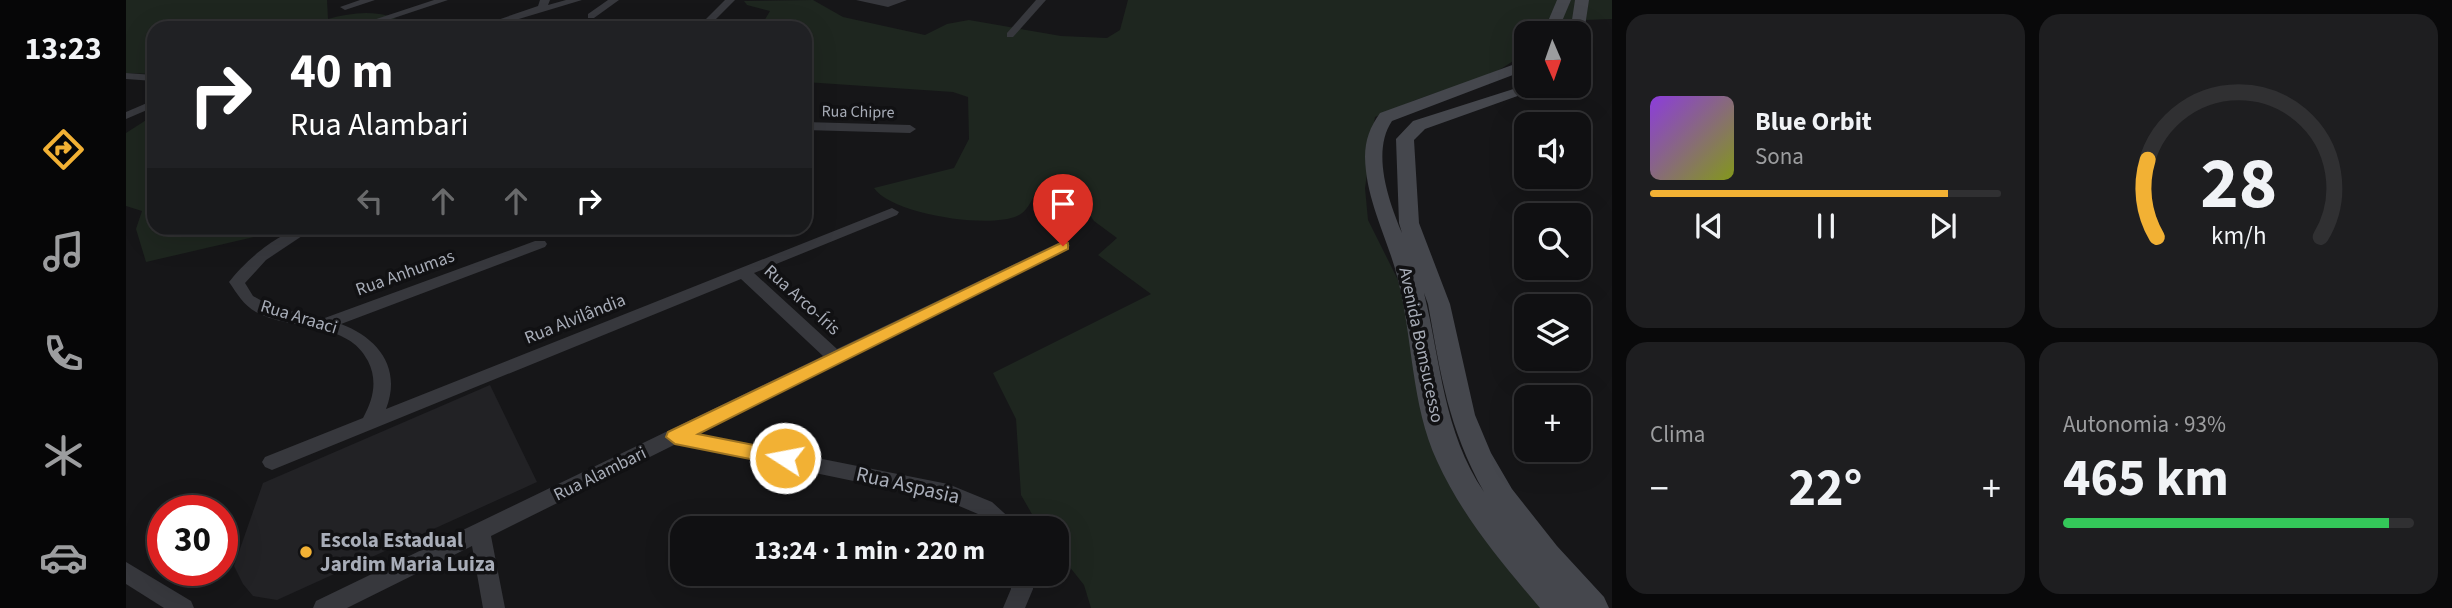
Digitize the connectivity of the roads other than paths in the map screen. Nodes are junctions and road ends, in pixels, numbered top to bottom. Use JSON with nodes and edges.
{"nodes":[{"id":1,"x":370,"y":0,"type":"edge"},
{"id":2,"x":443,"y":0,"type":"edge"},
{"id":3,"x":545,"y":0,"type":"edge"},
{"id":4,"x":577,"y":0,"type":"edge"},
{"id":5,"x":614,"y":0,"type":"edge"},
{"id":6,"x":730,"y":0,"type":"edge"},
{"id":7,"x":861,"y":0,"type":"edge"},
{"id":8,"x":902,"y":0,"type":"edge"},
{"id":9,"x":1041,"y":0,"type":"edge"},
{"id":10,"x":1564,"y":0,"type":"edge"},
{"id":11,"x":1582,"y":0,"type":"edge"},
{"id":12,"x":345,"y":7,"type":"dead end"},
{"id":13,"x":535,"y":11,"type":"junction"},
{"id":14,"x":591,"y":16,"type":"dead end"},
{"id":15,"x":376,"y":21,"type":"edge"},
{"id":16,"x":502,"y":21,"type":"edge"},
{"id":17,"x":709,"y":21,"type":"edge"},
{"id":18,"x":1555,"y":21,"type":"edge"},
{"id":19,"x":1579,"y":21,"type":"edge"},
{"id":20,"x":1010,"y":35,"type":"dead end"},
{"id":21,"x":1514,"y":69,"type":"edge"},
{"id":22,"x":126,"y":76,"type":"edge"},
{"id":23,"x":147,"y":78,"type":"edge"},
{"id":24,"x":1514,"y":94,"type":"edge"},
{"id":25,"x":147,"y":106,"type":"edge"},
{"id":26,"x":126,"y":116,"type":"edge"},
{"id":27,"x":812,"y":126,"type":"edge"},
{"id":28,"x":910,"y":128,"type":"dead end"},
{"id":29,"x":892,"y":212,"type":"dead end"},
{"id":30,"x":294,"y":235,"type":"edge"},
{"id":31,"x":540,"y":244,"type":"dead end"},
{"id":32,"x":1063,"y":246,"type":"dead end"},
{"id":33,"x":743,"y":272,"type":"junction"},
{"id":34,"x":322,"y":325,"type":"junction"},
{"id":35,"x":835,"y":357,"type":"junction"},
{"id":36,"x":369,"y":423,"type":"junction"},
{"id":37,"x":675,"y":437,"type":"junction"},
{"id":38,"x":272,"y":462,"type":"dead end"},
{"id":39,"x":994,"y":516,"type":"edge"},
{"id":40,"x":480,"y":531,"type":"junction"},
{"id":41,"x":126,"y":572,"type":"edge"},
{"id":42,"x":1022,"y":586,"type":"edge"},
{"id":43,"x":183,"y":608,"type":"edge"},
{"id":44,"x":324,"y":608,"type":"edge"},
{"id":45,"x":494,"y":608,"type":"edge"},
{"id":46,"x":1014,"y":608,"type":"edge"},
{"id":47,"x":1560,"y":608,"type":"edge"},
{"id":48,"x":1593,"y":608,"type":"edge"}],
"edges":[{"from":1,"to":12,"type":"street"},
{"from":2,"to":15,"type":"street"},
{"from":3,"to":13,"type":"street"},
{"from":4,"to":13,"type":"street"},
{"from":5,"to":14,"type":"street"},
{"from":6,"to":17,"type":"street"},
{"from":7,"to":8,"type":"street"},
{"from":9,"to":20,"type":"street"},
{"from":10,"to":18,"type":"street"},
{"from":11,"to":19,"type":"street"},
{"from":13,"to":16,"type":"street"},
{"from":21,"to":47,"type":"street","name":"Avenida Bomsucesso"},
{"from":22,"to":23,"type":"street"},
{"from":24,"to":48,"type":"street","name":"Avenida Bomsucesso"},
{"from":25,"to":26,"type":"street"},
{"from":27,"to":28,"type":"street","name":"Rua Chipre"},
{"from":29,"to":33,"type":"street","name":"Rua Alvilândia"},
{"from":30,"to":34,"type":"street","name":"Rua Araaci"},
{"from":31,"to":34,"type":"street","name":"Rua Anhumas"},
{"from":32,"to":35,"type":"street","name":"Rua Alambari"},
{"from":33,"to":35,"type":"street","name":"Rua Arco-Íris"},
{"from":33,"to":36,"type":"street","name":"Rua Alvilândia"},
{"from":34,"to":36,"type":"street","name":"Rua Araaci"},
{"from":35,"to":37,"type":"street","name":"Rua Alambari"},
{"from":36,"to":38,"type":"street","name":"Rua Alvilândia"},
{"from":37,"to":39,"type":"street","name":"Rua Aspasia"},
{"from":37,"to":40,"type":"street","name":"Rua Alambari"},
{"from":40,"to":44,"type":"street","name":"Rua Alambari"},
{"from":40,"to":45,"type":"street"},
{"from":41,"to":43,"type":"street"},
{"from":42,"to":46,"type":"street"}]}
